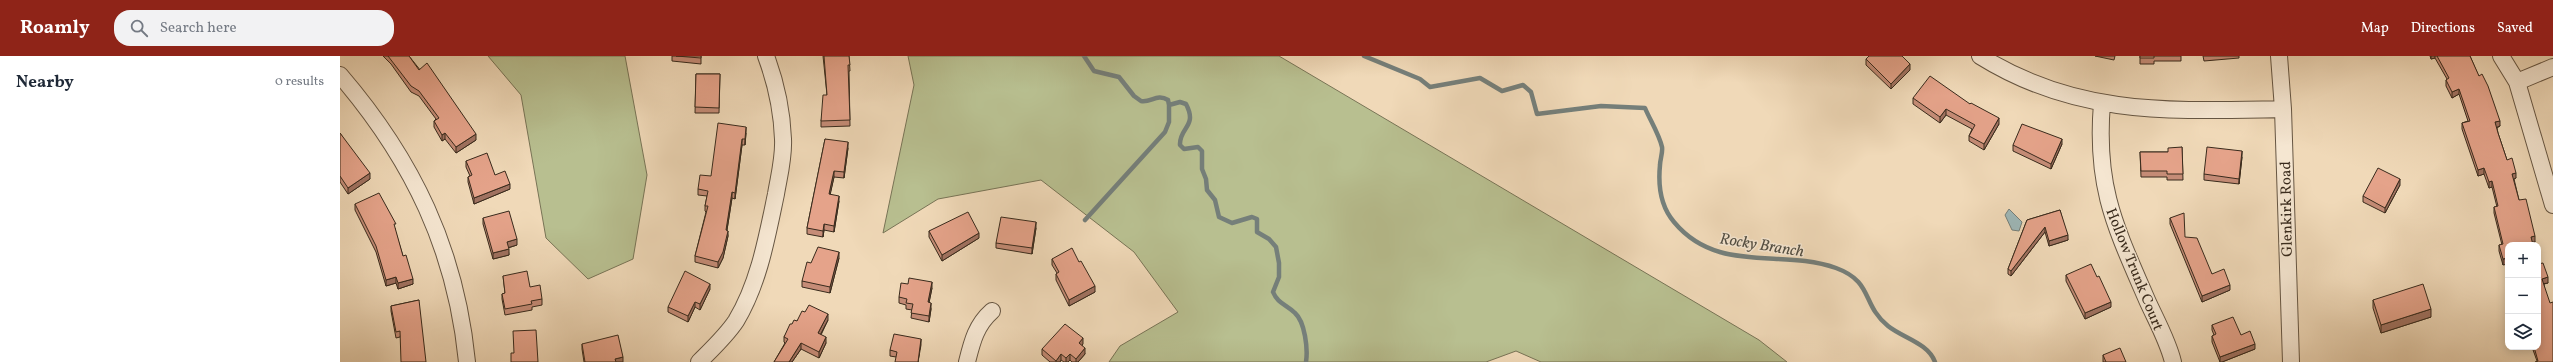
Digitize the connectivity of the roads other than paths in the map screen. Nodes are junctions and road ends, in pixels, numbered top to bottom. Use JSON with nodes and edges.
{"nodes":[{"id":1,"x":766,"y":56,"type":"edge"},
{"id":2,"x":1980,"y":56,"type":"edge"},
{"id":3,"x":2279,"y":56,"type":"edge"},
{"id":4,"x":2501,"y":56,"type":"edge"},
{"id":5,"x":2553,"y":67,"type":"edge"},
{"id":6,"x":340,"y":75,"type":"edge"},
{"id":7,"x":2517,"y":82,"type":"junction"},
{"id":8,"x":2102,"y":103,"type":"junction"},
{"id":9,"x":2283,"y":109,"type":"junction"},
{"id":10,"x":2553,"y":205,"type":"edge"},
{"id":11,"x":992,"y":312,"type":"dead end"},
{"id":12,"x":467,"y":362,"type":"edge"},
{"id":13,"x":699,"y":362,"type":"edge"},
{"id":14,"x":967,"y":362,"type":"edge"},
{"id":15,"x":2173,"y":362,"type":"edge"},
{"id":16,"x":2291,"y":362,"type":"edge"}],
"edges":[{"from":1,"to":13,"type":"street"},
{"from":2,"to":8,"type":"street"},
{"from":3,"to":9,"type":"street","name":"Glenkirk Road"},
{"from":4,"to":7,"type":"street"},
{"from":5,"to":7,"type":"street"},
{"from":6,"to":12,"type":"street"},
{"from":7,"to":10,"type":"street"},
{"from":8,"to":9,"type":"street"},
{"from":8,"to":15,"type":"street","name":"Hollow Trunk Court"},
{"from":9,"to":16,"type":"street","name":"Glenkirk Road"},
{"from":11,"to":14,"type":"street"}]}
